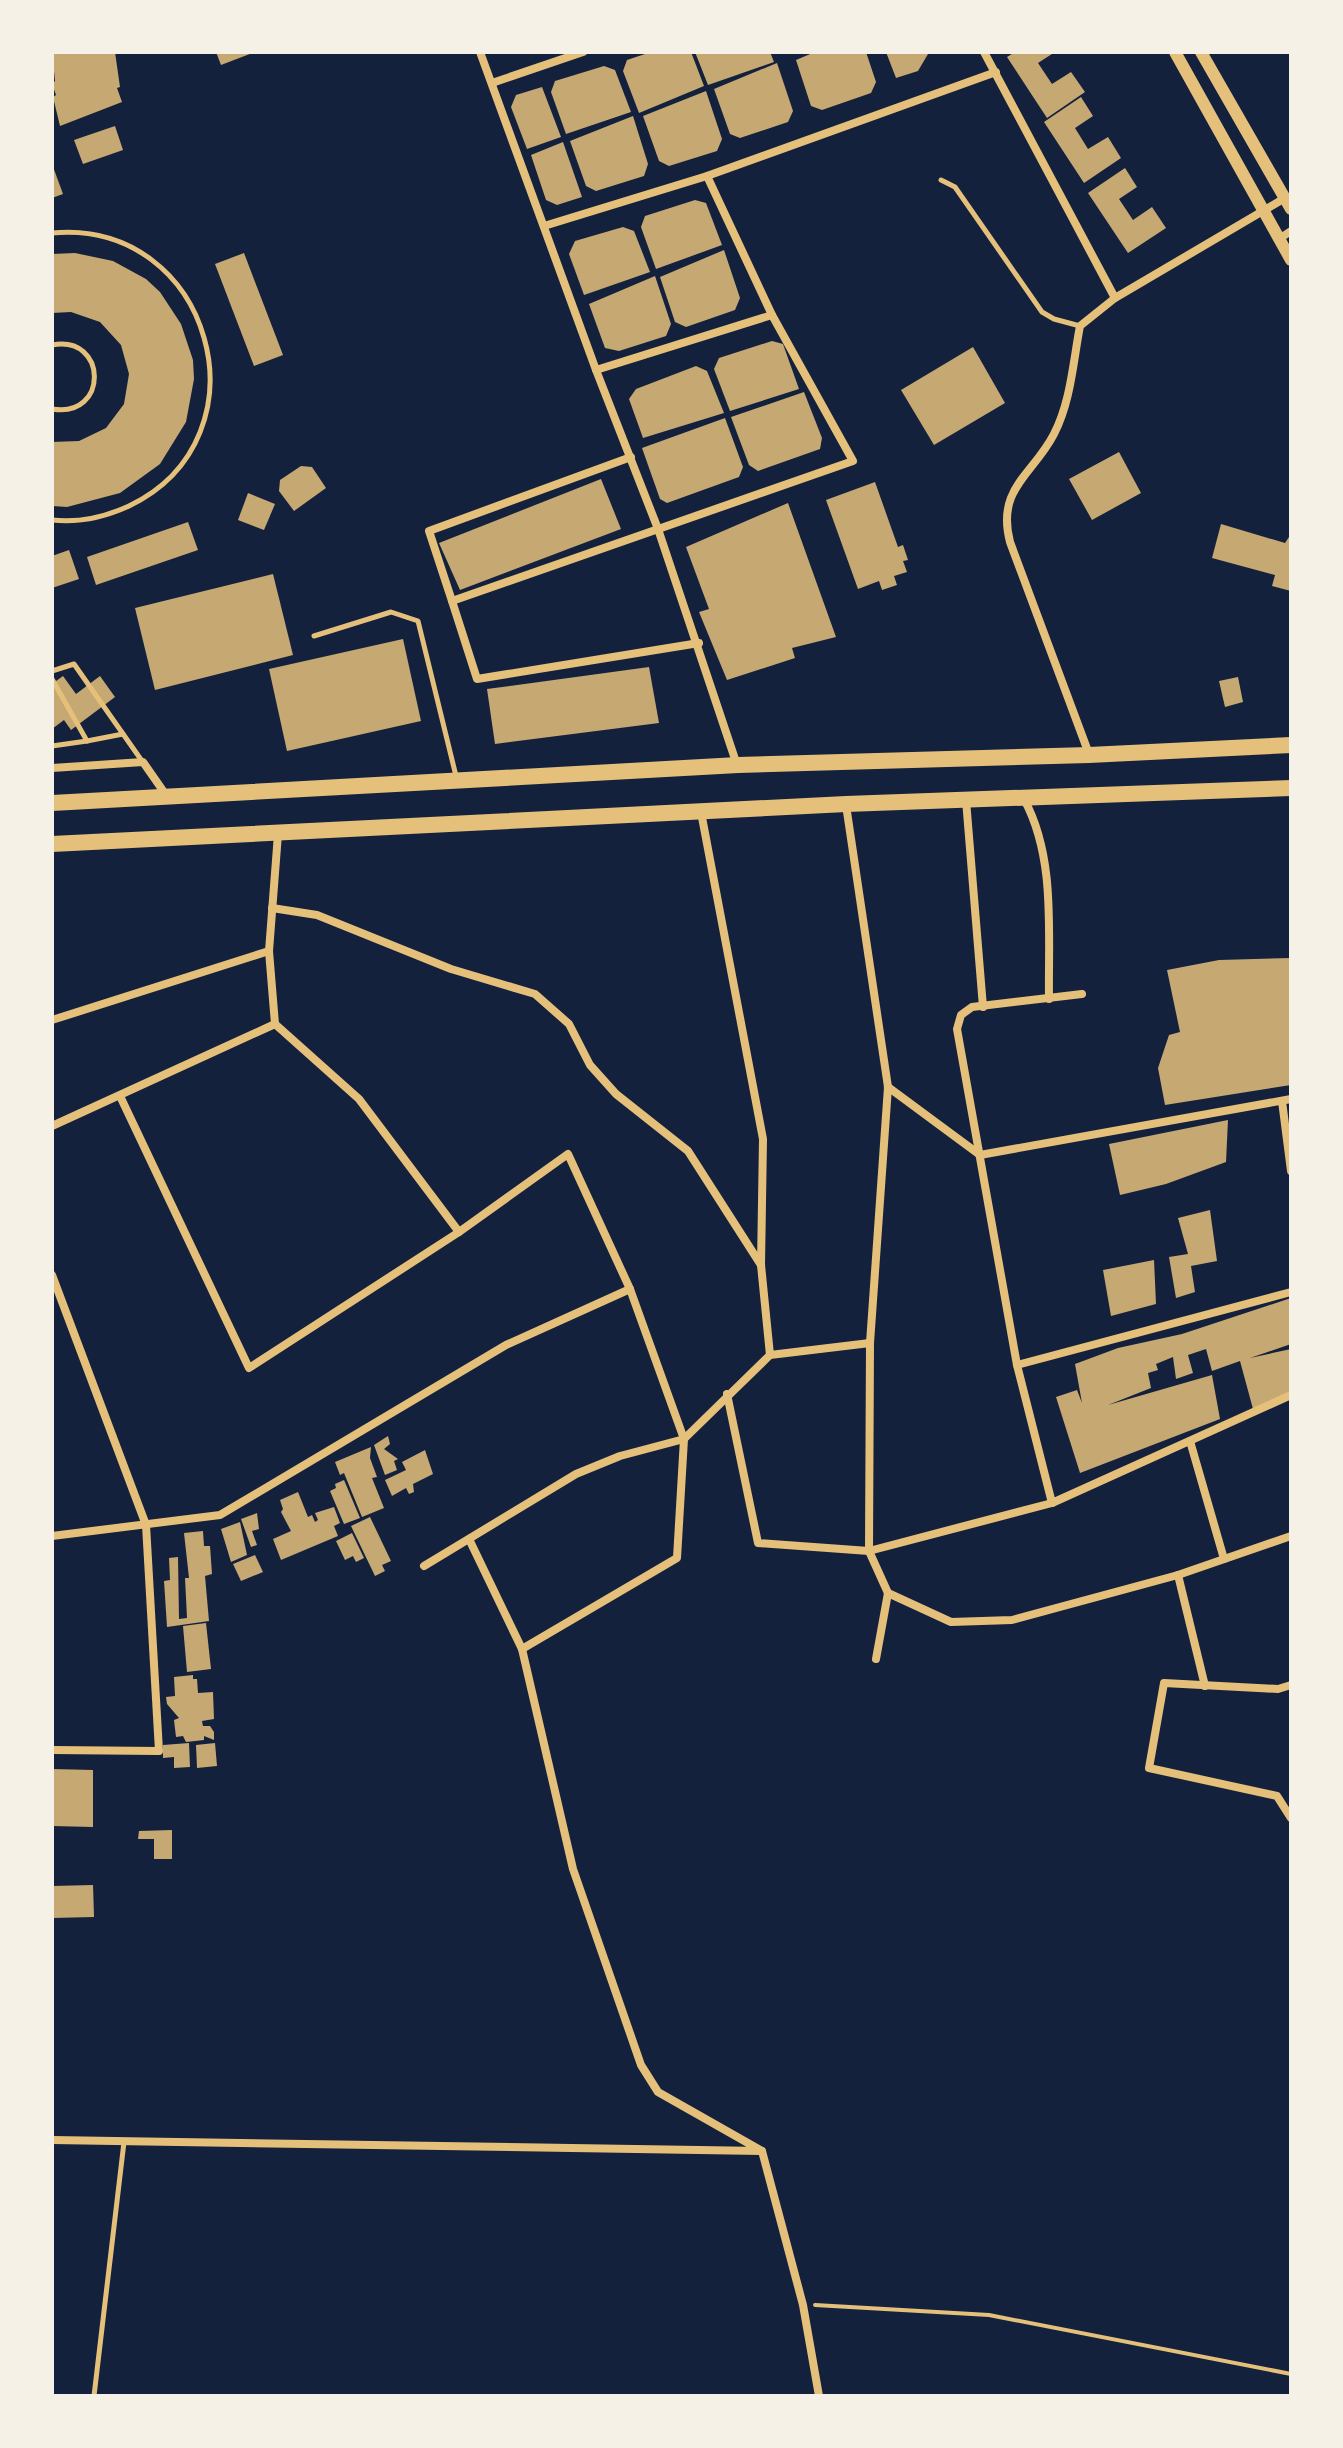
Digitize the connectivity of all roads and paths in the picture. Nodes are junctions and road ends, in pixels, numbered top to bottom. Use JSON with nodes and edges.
{"nodes":[{"id":1,"x":480,"y":52,"type":"edge"},
{"id":2,"x":583,"y":52,"type":"edge"},
{"id":3,"x":984,"y":52,"type":"edge"},
{"id":4,"x":1175,"y":52,"type":"edge"},
{"id":5,"x":1201,"y":52,"type":"edge"},
{"id":6,"x":996,"y":72,"type":"junction"},
{"id":7,"x":492,"y":83,"type":"junction"},
{"id":8,"x":707,"y":176,"type":"junction"},
{"id":9,"x":941,"y":180,"type":"dead end"},
{"id":10,"x":1288,"y":203,"type":"edge"},
{"id":11,"x":1263,"y":211,"type":"junction"},
{"id":12,"x":544,"y":226,"type":"junction"},
{"id":13,"x":1291,"y":231,"type":"edge"},
{"id":14,"x":52,"y":233,"type":"edge"},
{"id":15,"x":1279,"y":239,"type":"junction"},
{"id":16,"x":1291,"y":260,"type":"edge"},
{"id":17,"x":1115,"y":298,"type":"junction"},
{"id":18,"x":772,"y":315,"type":"junction"},
{"id":19,"x":1080,"y":326,"type":"junction"},
{"id":20,"x":52,"y":345,"type":"edge"},
{"id":21,"x":596,"y":370,"type":"junction"},
{"id":22,"x":52,"y":409,"type":"edge"},
{"id":23,"x":631,"y":457,"type":"junction"},
{"id":24,"x":52,"y":520,"type":"edge"},
{"id":25,"x":658,"y":529,"type":"junction"},
{"id":26,"x":452,"y":601,"type":"junction"},
{"id":27,"x":314,"y":636,"type":"dead end"},
{"id":28,"x":699,"y":643,"type":"junction"},
{"id":29,"x":52,"y":671,"type":"edge"},
{"id":30,"x":52,"y":679,"type":"edge"},
{"id":31,"x":123,"y":734,"type":"junction"},
{"id":32,"x":87,"y":741,"type":"junction"},
{"id":33,"x":1291,"y":745,"type":"edge"},
{"id":34,"x":52,"y":746,"type":"edge"},
{"id":35,"x":1089,"y":755,"type":"junction"},
{"id":36,"x":143,"y":762,"type":"junction"},
{"id":37,"x":738,"y":765,"type":"junction"},
{"id":38,"x":52,"y":768,"type":"edge"},
{"id":39,"x":457,"y":781,"type":"junction"},
{"id":40,"x":1291,"y":788,"type":"edge"},
{"id":41,"x":167,"y":796,"type":"junction"},
{"id":42,"x":1024,"y":799,"type":"junction"},
{"id":43,"x":966,"y":800,"type":"junction"},
{"id":44,"x":52,"y":803,"type":"edge"},
{"id":45,"x":846,"y":804,"type":"junction"},
{"id":46,"x":701,"y":811,"type":"junction"},
{"id":47,"x":278,"y":834,"type":"junction"},
{"id":48,"x":52,"y":844,"type":"edge"},
{"id":49,"x":272,"y":908,"type":"junction"},
{"id":50,"x":269,"y":951,"type":"junction"},
{"id":51,"x":1082,"y":994,"type":"dead end"},
{"id":52,"x":1049,"y":999,"type":"junction"},
{"id":53,"x":983,"y":1007,"type":"junction"},
{"id":54,"x":52,"y":1020,"type":"edge"},
{"id":55,"x":275,"y":1024,"type":"junction"},
{"id":56,"x":888,"y":1087,"type":"junction"},
{"id":57,"x":120,"y":1096,"type":"junction"},
{"id":58,"x":1286,"y":1100,"type":"edge"},
{"id":59,"x":52,"y":1126,"type":"edge"},
{"id":60,"x":980,"y":1155,"type":"junction"},
{"id":61,"x":1291,"y":1171,"type":"edge"},
{"id":62,"x":459,"y":1232,"type":"junction"},
{"id":63,"x":761,"y":1265,"type":"junction"},
{"id":64,"x":52,"y":1275,"type":"edge"},
{"id":65,"x":630,"y":1289,"type":"junction"},
{"id":66,"x":1291,"y":1292,"type":"edge"},
{"id":67,"x":870,"y":1343,"type":"junction"},
{"id":68,"x":770,"y":1355,"type":"junction"},
{"id":69,"x":1017,"y":1365,"type":"junction"},
{"id":70,"x":727,"y":1394,"type":"junction"},
{"id":71,"x":1291,"y":1395,"type":"edge"},
{"id":72,"x":684,"y":1439,"type":"junction"},
{"id":73,"x":1190,"y":1441,"type":"junction"},
{"id":74,"x":1052,"y":1503,"type":"junction"},
{"id":75,"x":146,"y":1525,"type":"junction"},
{"id":76,"x":52,"y":1536,"type":"edge"},
{"id":77,"x":1291,"y":1536,"type":"edge"},
{"id":78,"x":469,"y":1539,"type":"junction"},
{"id":79,"x":869,"y":1551,"type":"junction"},
{"id":80,"x":1224,"y":1559,"type":"junction"},
{"id":81,"x":424,"y":1566,"type":"dead end"},
{"id":82,"x":1178,"y":1575,"type":"junction"},
{"id":83,"x":888,"y":1593,"type":"junction"},
{"id":84,"x":522,"y":1649,"type":"junction"},
{"id":85,"x":876,"y":1659,"type":"dead end"},
{"id":86,"x":1291,"y":1685,"type":"edge"},
{"id":87,"x":1205,"y":1686,"type":"junction"},
{"id":88,"x":52,"y":1750,"type":"edge"},
{"id":89,"x":1291,"y":1818,"type":"edge"},
{"id":90,"x":52,"y":2140,"type":"edge"},
{"id":91,"x":124,"y":2142,"type":"junction"},
{"id":92,"x":762,"y":2151,"type":"junction"},
{"id":93,"x":803,"y":2305,"type":"junction"},
{"id":94,"x":1291,"y":2374,"type":"edge"},
{"id":95,"x":94,"y":2396,"type":"edge"},
{"id":96,"x":819,"y":2396,"type":"edge"}],
"edges":[{"from":1,"to":7,"type":"street"},
{"from":2,"to":7,"type":"street"},
{"from":3,"to":6,"type":"street"},
{"from":4,"to":11,"type":"street"},
{"from":5,"to":10,"type":"street"},
{"from":6,"to":8,"type":"street"},
{"from":6,"to":17,"type":"street"},
{"from":7,"to":12,"type":"street"},
{"from":8,"to":12,"type":"street"},
{"from":8,"to":18,"type":"street"},
{"from":9,"to":19,"type":"lane"},
{"from":10,"to":11,"type":"street"},
{"from":11,"to":15,"type":"street"},
{"from":11,"to":17,"type":"street"},
{"from":12,"to":21,"type":"street"},
{"from":13,"to":15,"type":"street"},
{"from":14,"to":24,"type":"lane"},
{"from":15,"to":16,"type":"street"},
{"from":17,"to":19,"type":"street"},
{"from":18,"to":21,"type":"street"},
{"from":18,"to":25,"type":"street"},
{"from":19,"to":35,"type":"street"},
{"from":20,"to":22,"type":"lane"},
{"from":21,"to":23,"type":"street"},
{"from":23,"to":25,"type":"street"},
{"from":23,"to":26,"type":"street"},
{"from":25,"to":26,"type":"street"},
{"from":25,"to":28,"type":"street"},
{"from":26,"to":28,"type":"street"},
{"from":27,"to":39,"type":"lane"},
{"from":28,"to":37,"type":"street"},
{"from":29,"to":31,"type":"lane"},
{"from":30,"to":32,"type":"lane"},
{"from":31,"to":32,"type":"lane"},
{"from":31,"to":36,"type":"lane"},
{"from":32,"to":34,"type":"lane"},
{"from":33,"to":35,"type":"highway"},
{"from":35,"to":37,"type":"highway"},
{"from":36,"to":38,"type":"street"},
{"from":36,"to":41,"type":"street"},
{"from":37,"to":39,"type":"highway"},
{"from":39,"to":41,"type":"highway"},
{"from":40,"to":42,"type":"highway"},
{"from":41,"to":44,"type":"highway"},
{"from":42,"to":43,"type":"highway"},
{"from":42,"to":52,"type":"street"},
{"from":43,"to":45,"type":"highway"},
{"from":43,"to":53,"type":"street"},
{"from":45,"to":46,"type":"highway"},
{"from":45,"to":56,"type":"street"},
{"from":46,"to":47,"type":"highway"},
{"from":46,"to":63,"type":"street"},
{"from":47,"to":48,"type":"highway"},
{"from":47,"to":49,"type":"street"},
{"from":49,"to":50,"type":"street"},
{"from":49,"to":63,"type":"street"},
{"from":50,"to":54,"type":"street"},
{"from":50,"to":55,"type":"street"},
{"from":51,"to":52,"type":"street"},
{"from":52,"to":53,"type":"street"},
{"from":53,"to":60,"type":"street"},
{"from":55,"to":57,"type":"street"},
{"from":55,"to":62,"type":"street"},
{"from":56,"to":60,"type":"street"},
{"from":56,"to":67,"type":"street"},
{"from":57,"to":59,"type":"street"},
{"from":57,"to":62,"type":"street"},
{"from":58,"to":60,"type":"street"},
{"from":58,"to":61,"type":"street"},
{"from":60,"to":69,"type":"street"},
{"from":62,"to":65,"type":"street"},
{"from":63,"to":68,"type":"street"},
{"from":64,"to":75,"type":"street"},
{"from":65,"to":72,"type":"street"},
{"from":65,"to":75,"type":"street"},
{"from":66,"to":69,"type":"street"},
{"from":67,"to":68,"type":"street"},
{"from":67,"to":79,"type":"street"},
{"from":68,"to":70,"type":"street"},
{"from":69,"to":74,"type":"street"},
{"from":70,"to":72,"type":"street"},
{"from":70,"to":79,"type":"street"},
{"from":71,"to":73,"type":"street"},
{"from":72,"to":78,"type":"street"},
{"from":72,"to":84,"type":"street"},
{"from":73,"to":74,"type":"street"},
{"from":73,"to":80,"type":"street"},
{"from":74,"to":79,"type":"street"},
{"from":75,"to":76,"type":"street"},
{"from":75,"to":88,"type":"street"},
{"from":77,"to":80,"type":"street"},
{"from":78,"to":81,"type":"street"},
{"from":78,"to":84,"type":"street"},
{"from":79,"to":83,"type":"street"},
{"from":80,"to":82,"type":"street"},
{"from":82,"to":83,"type":"street"},
{"from":82,"to":87,"type":"street"},
{"from":83,"to":85,"type":"street"},
{"from":84,"to":92,"type":"street"},
{"from":86,"to":87,"type":"street"},
{"from":87,"to":89,"type":"street"},
{"from":90,"to":91,"type":"street"},
{"from":91,"to":92,"type":"street"},
{"from":91,"to":95,"type":"lane"},
{"from":92,"to":93,"type":"street"},
{"from":93,"to":94,"type":"path"},
{"from":93,"to":96,"type":"street"}]}
